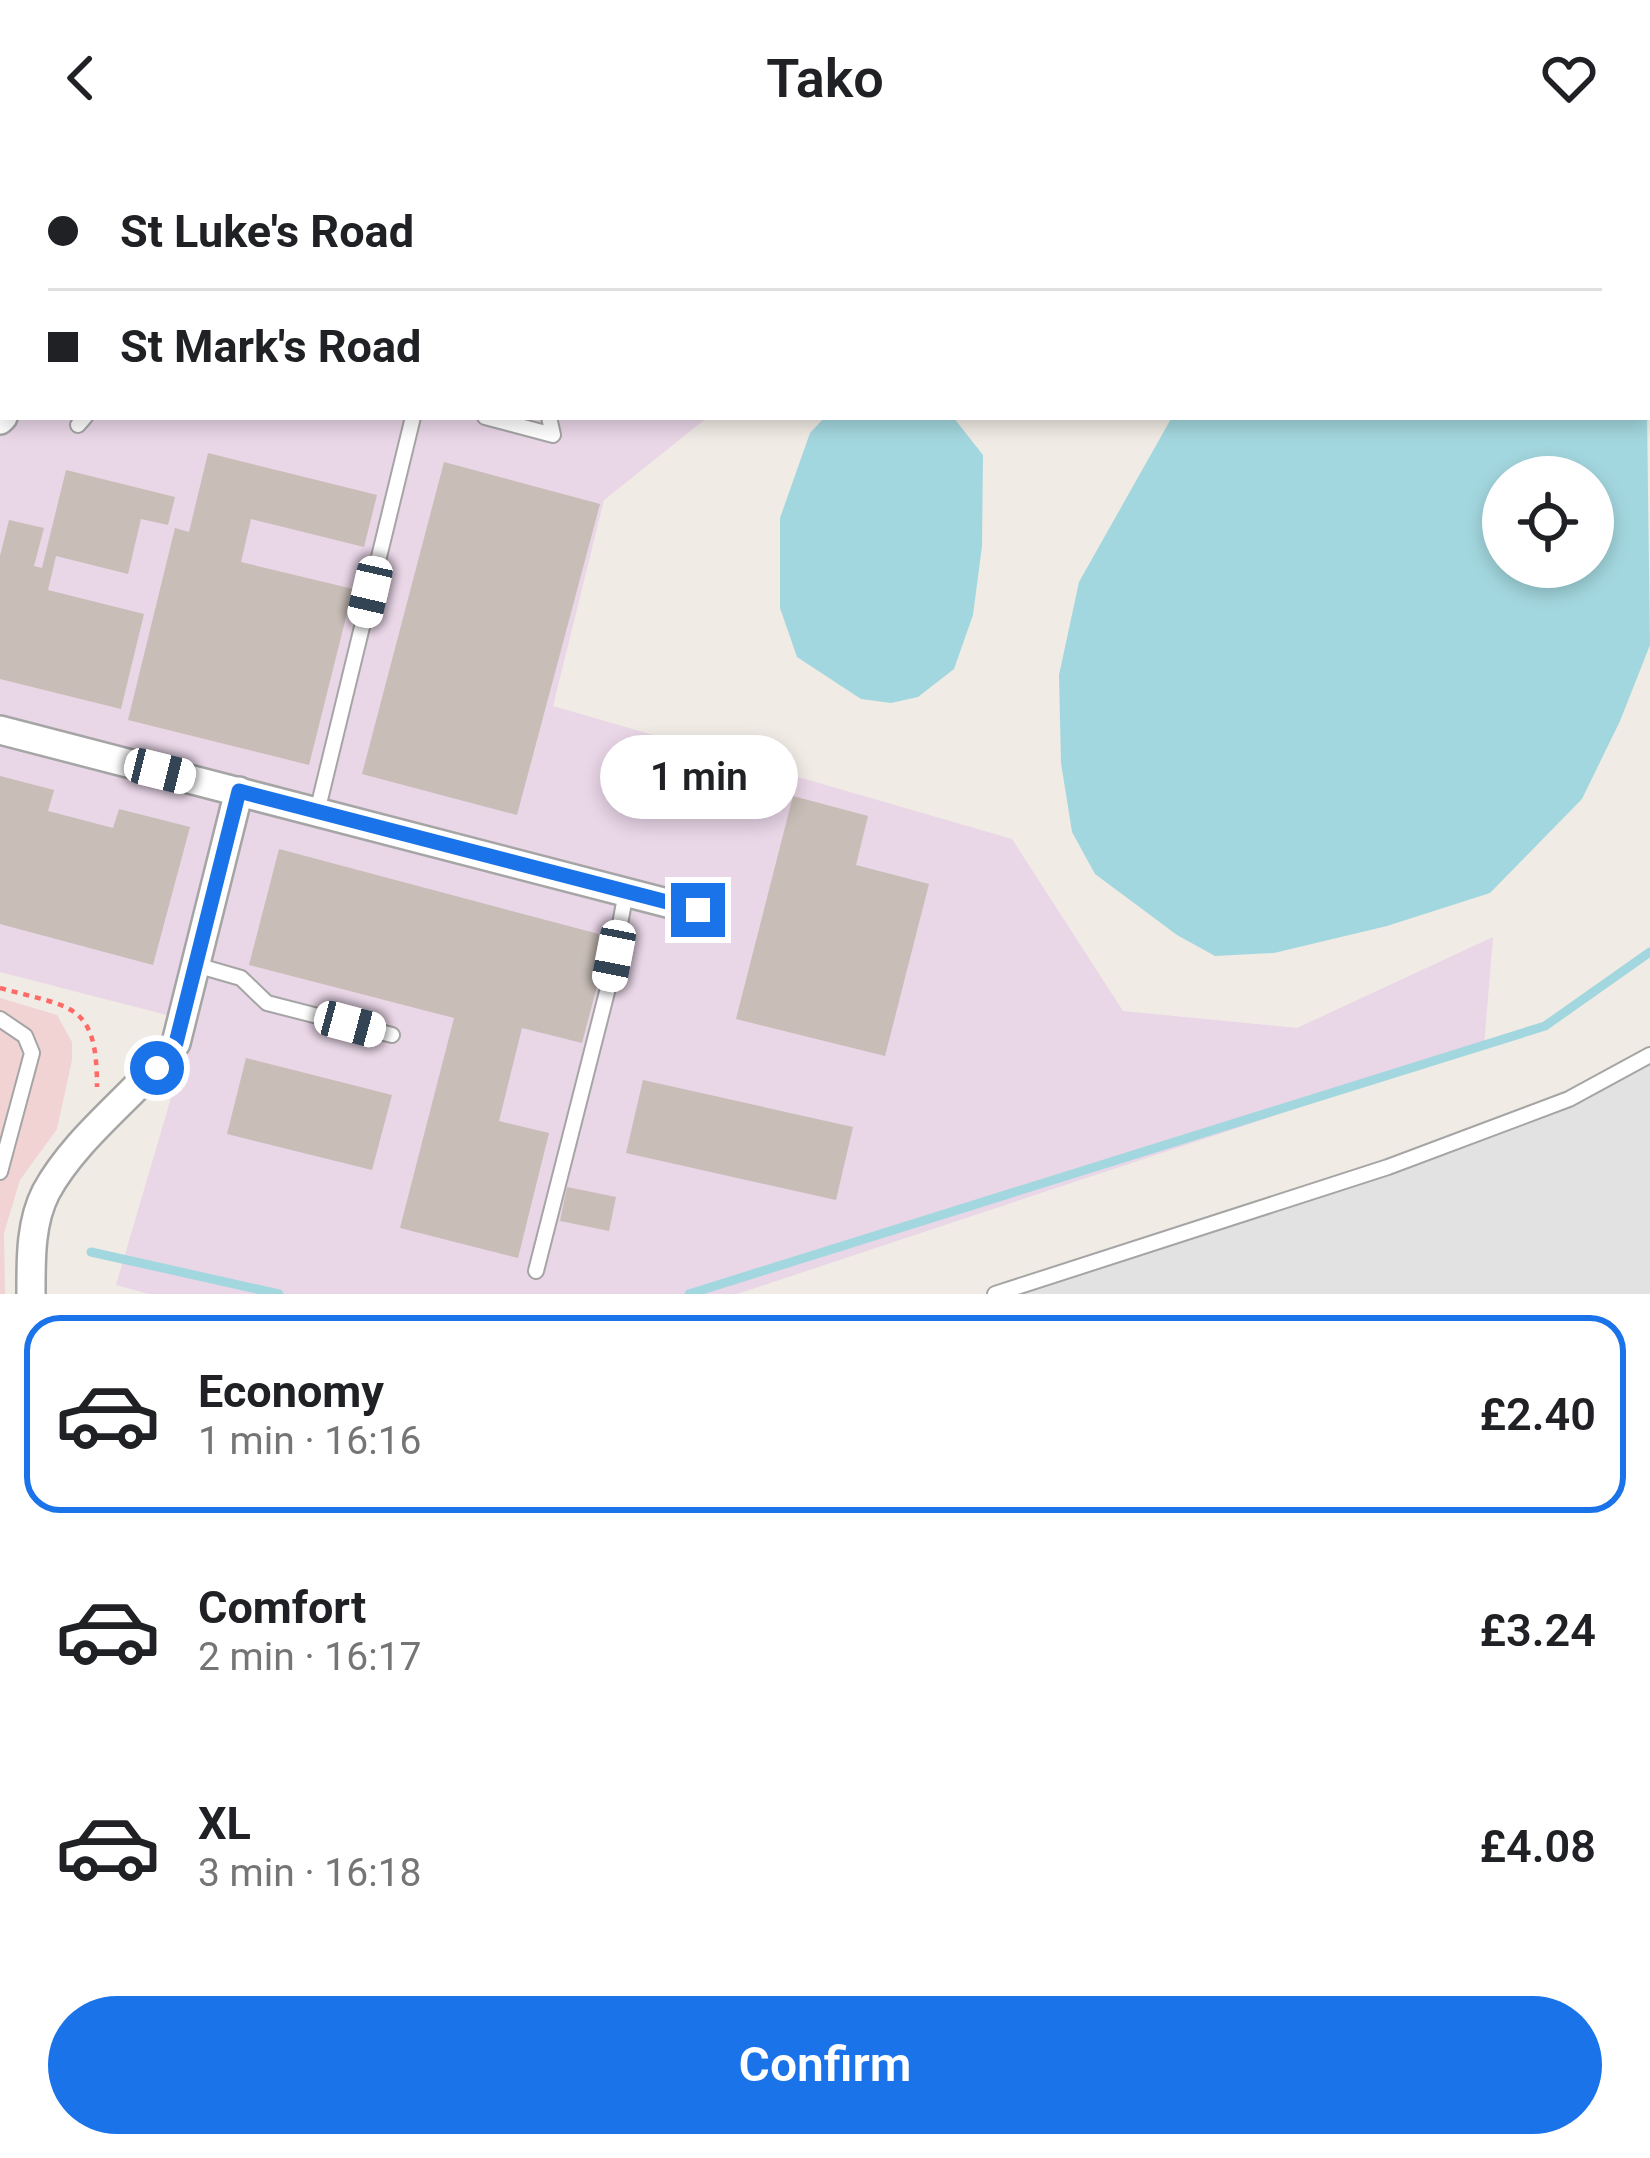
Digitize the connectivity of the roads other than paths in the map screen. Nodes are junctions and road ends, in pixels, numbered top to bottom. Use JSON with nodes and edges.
{"nodes":[{"id":1,"x":412,"y":420,"type":"edge"},
{"id":2,"x":496,"y":420,"type":"edge"},
{"id":3,"x":550,"y":420,"type":"edge"},
{"id":4,"x":0,"y":730,"type":"edge"},
{"id":5,"x":239,"y":791,"type":"junction"},
{"id":6,"x":317,"y":812,"type":"junction"},
{"id":7,"x":626,"y":892,"type":"junction"},
{"id":8,"x":698,"y":910,"type":"dead end"},
{"id":9,"x":196,"y":965,"type":"junction"},
{"id":10,"x":0,"y":1019,"type":"edge"},
{"id":11,"x":392,"y":1035,"type":"dead end"},
{"id":12,"x":1650,"y":1055,"type":"edge"},
{"id":13,"x":0,"y":1172,"type":"edge"},
{"id":14,"x":536,"y":1271,"type":"dead end"},
{"id":15,"x":31,"y":1294,"type":"edge"},
{"id":16,"x":995,"y":1294,"type":"edge"}],
"edges":[{"from":1,"to":6,"type":"lane"},
{"from":2,"to":3,"type":"lane"},
{"from":4,"to":5,"type":"street"},
{"from":5,"to":6,"type":"street"},
{"from":5,"to":9,"type":"street"},
{"from":6,"to":7,"type":"street"},
{"from":7,"to":8,"type":"street"},
{"from":7,"to":14,"type":"lane"},
{"from":9,"to":11,"type":"lane"},
{"from":9,"to":15,"type":"street"},
{"from":10,"to":13,"type":"lane"},
{"from":12,"to":16,"type":"lane"}]}
